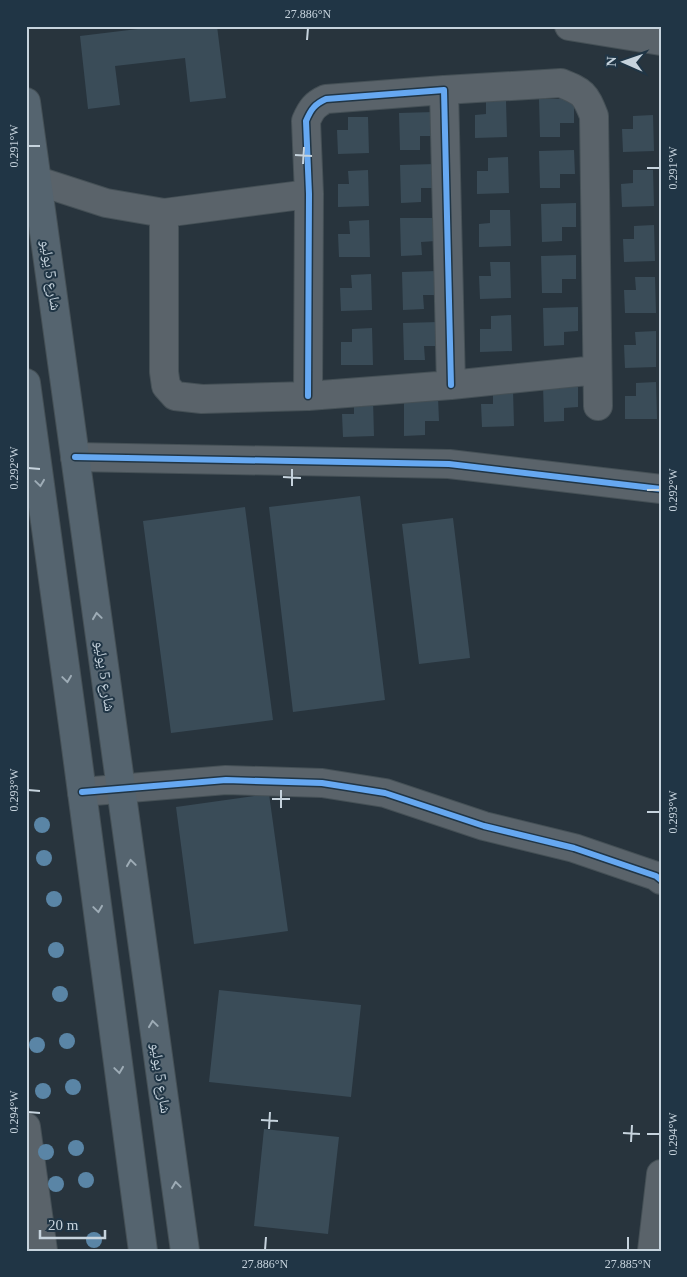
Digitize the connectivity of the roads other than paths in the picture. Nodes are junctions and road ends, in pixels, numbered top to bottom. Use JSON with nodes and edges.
{"nodes":[{"id":1,"x":569,"y":26,"type":"edge"},
{"id":2,"x":661,"y":41,"type":"edge"},
{"id":3,"x":444,"y":90,"type":"junction"},
{"id":4,"x":26,"y":102,"type":"edge"},
{"id":5,"x":32,"y":181,"type":"edge"},
{"id":6,"x":308,"y":194,"type":"junction"},
{"id":7,"x":164,"y":213,"type":"junction"},
{"id":8,"x":597,"y":370,"type":"junction"},
{"id":9,"x":26,"y":383,"type":"edge"},
{"id":10,"x":451,"y":385,"type":"junction"},
{"id":11,"x":308,"y":396,"type":"junction"},
{"id":12,"x":598,"y":406,"type":"dead end"},
{"id":13,"x":75,"y":457,"type":"junction"},
{"id":14,"x":661,"y":489,"type":"edge"},
{"id":15,"x":121,"y":789,"type":"junction"},
{"id":16,"x":82,"y":792,"type":"junction"},
{"id":17,"x":661,"y":880,"type":"edge"},
{"id":18,"x":26,"y":1127,"type":"edge"},
{"id":19,"x":661,"y":1174,"type":"edge"},
{"id":20,"x":43,"y":1251,"type":"edge"},
{"id":21,"x":143,"y":1251,"type":"edge"},
{"id":22,"x":185,"y":1251,"type":"edge"},
{"id":23,"x":652,"y":1251,"type":"edge"}],
"edges":[{"from":1,"to":2,"type":"street"},
{"from":3,"to":6,"type":"street"},
{"from":3,"to":8,"type":"street"},
{"from":3,"to":10,"type":"street"},
{"from":4,"to":5,"type":"main road","name":"شارع 5 يوليو"},
{"from":5,"to":7,"type":"street"},
{"from":5,"to":13,"type":"main road","name":"شارع 5 يوليو"},
{"from":6,"to":7,"type":"street"},
{"from":6,"to":11,"type":"street"},
{"from":7,"to":11,"type":"street"},
{"from":8,"to":10,"type":"street"},
{"from":8,"to":12,"type":"street"},
{"from":9,"to":16,"type":"main road","one_way":true},
{"from":10,"to":11,"type":"street"},
{"from":13,"to":14,"type":"street"},
{"from":15,"to":13,"type":"main road","name":"شارع 5 يوليو","one_way":true},
{"from":15,"to":16,"type":"street"},
{"from":15,"to":17,"type":"street"},
{"from":22,"to":15,"type":"main road","name":"شارع 5 يوليو","one_way":true},
{"from":16,"to":21,"type":"main road","one_way":true},
{"from":18,"to":20,"type":"street"},
{"from":19,"to":23,"type":"street"}]}
